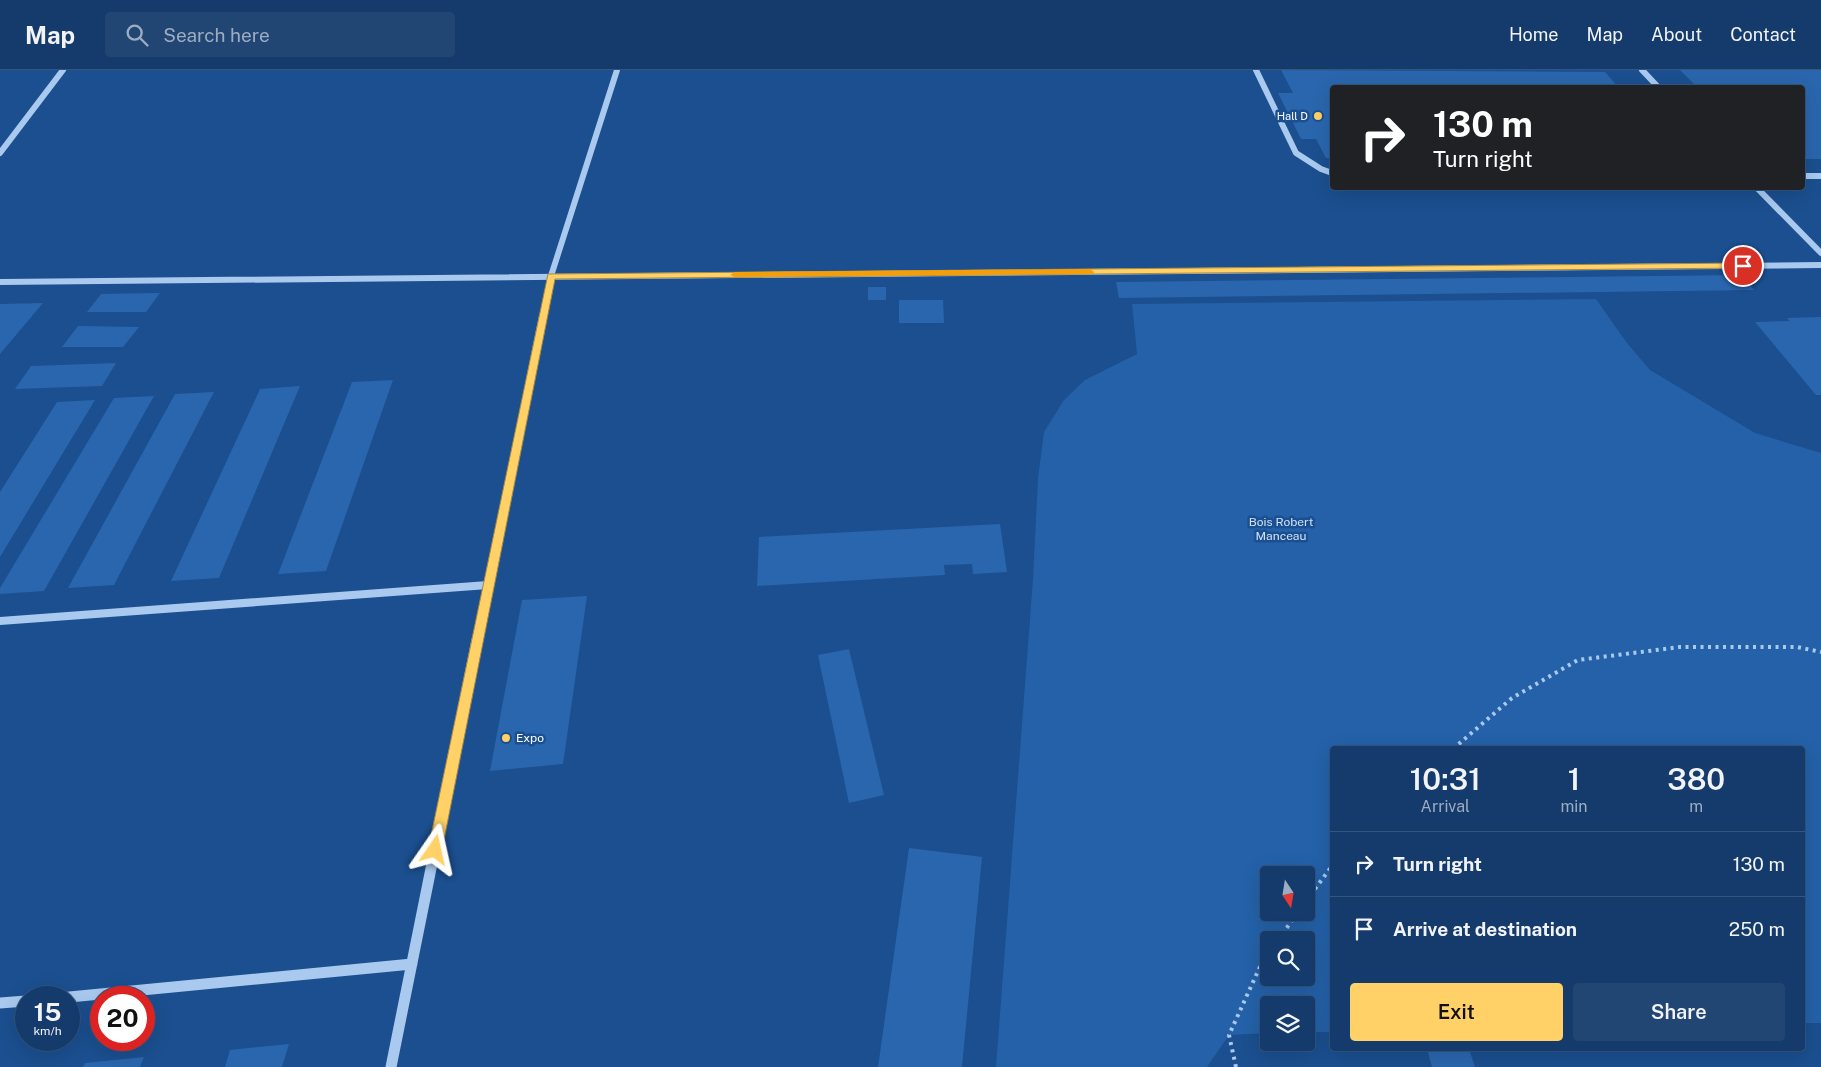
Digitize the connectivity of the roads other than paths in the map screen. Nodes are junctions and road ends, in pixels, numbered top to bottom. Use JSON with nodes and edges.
{"nodes":[{"id":1,"x":63,"y":70,"type":"edge"},
{"id":2,"x":617,"y":70,"type":"edge"},
{"id":3,"x":1256,"y":70,"type":"edge"},
{"id":4,"x":1642,"y":70,"type":"edge"},
{"id":5,"x":1656,"y":85,"type":"edge"},
{"id":6,"x":0,"y":153,"type":"edge"},
{"id":7,"x":1330,"y":172,"type":"edge"},
{"id":8,"x":1805,"y":176,"type":"edge"},
{"id":9,"x":1821,"y":176,"type":"edge"},
{"id":10,"x":1759,"y":190,"type":"edge"},
{"id":11,"x":1821,"y":253,"type":"edge"},
{"id":12,"x":1821,"y":265,"type":"edge"},
{"id":13,"x":551,"y":276,"type":"junction"},
{"id":14,"x":0,"y":282,"type":"edge"},
{"id":15,"x":488,"y":584,"type":"junction"},
{"id":16,"x":0,"y":620,"type":"edge"},
{"id":17,"x":412,"y":964,"type":"junction"},
{"id":18,"x":80,"y":996,"type":"edge"},
{"id":19,"x":15,"y":1002,"type":"edge"},
{"id":20,"x":0,"y":1003,"type":"edge"},
{"id":21,"x":391,"y":1067,"type":"edge"}],
"edges":[{"from":1,"to":6,"type":"lane"},
{"from":2,"to":13,"type":"lane"},
{"from":3,"to":7,"type":"lane"},
{"from":4,"to":5,"type":"lane"},
{"from":8,"to":9,"type":"lane"},
{"from":10,"to":11,"type":"lane"},
{"from":12,"to":13,"type":"lane"},
{"from":13,"to":14,"type":"lane"},
{"from":13,"to":15,"type":"lane"},
{"from":15,"to":16,"type":"lane"},
{"from":15,"to":17,"type":"lane"},
{"from":17,"to":18,"type":"lane"},
{"from":17,"to":21,"type":"lane"},
{"from":19,"to":20,"type":"lane"}]}
